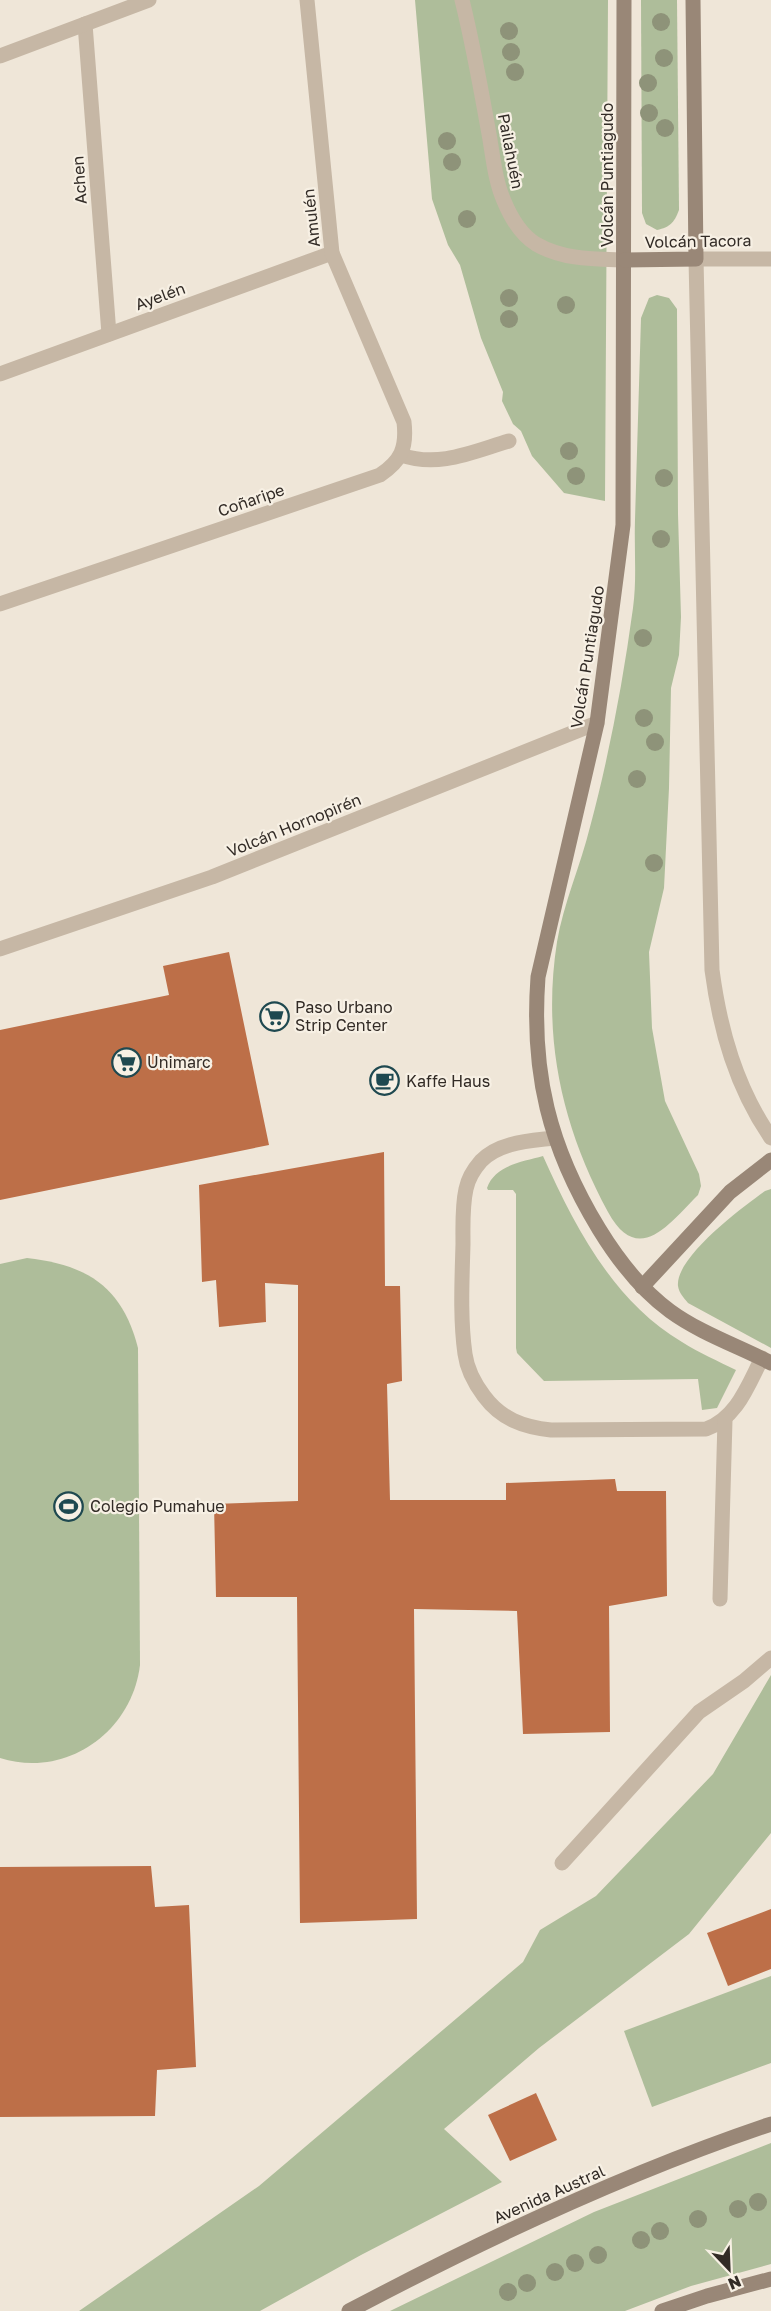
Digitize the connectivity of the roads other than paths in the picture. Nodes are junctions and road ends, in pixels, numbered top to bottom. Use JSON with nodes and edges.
{"nodes":[{"id":1,"x":149,"y":0,"type":"edge"},
{"id":2,"x":307,"y":0,"type":"edge"},
{"id":3,"x":462,"y":0,"type":"edge"},
{"id":4,"x":624,"y":0,"type":"edge"},
{"id":5,"x":693,"y":0,"type":"edge"},
{"id":6,"x":85,"y":24,"type":"junction"},
{"id":7,"x":0,"y":56,"type":"edge"},
{"id":8,"x":332,"y":253,"type":"junction"},
{"id":9,"x":696,"y":259,"type":"junction"},
{"id":10,"x":771,"y":259,"type":"edge"},
{"id":11,"x":625,"y":260,"type":"junction"},
{"id":12,"x":109,"y":334,"type":"junction"},
{"id":13,"x":0,"y":374,"type":"edge"},
{"id":14,"x":509,"y":441,"type":"dead end"},
{"id":15,"x":401,"y":454,"type":"junction"},
{"id":16,"x":0,"y":604,"type":"edge"},
{"id":17,"x":597,"y":723,"type":"junction"},
{"id":18,"x":0,"y":949,"type":"edge"},
{"id":19,"x":554,"y":1138,"type":"junction"},
{"id":20,"x":771,"y":1138,"type":"edge"},
{"id":21,"x":771,"y":1160,"type":"edge"},
{"id":22,"x":642,"y":1287,"type":"junction"},
{"id":23,"x":767,"y":1360,"type":"edge"},
{"id":24,"x":724,"y":1420,"type":"junction"},
{"id":25,"x":720,"y":1599,"type":"dead end"},
{"id":26,"x":771,"y":1658,"type":"edge"},
{"id":27,"x":562,"y":1863,"type":"dead end"},
{"id":28,"x":771,"y":2124,"type":"edge"},
{"id":29,"x":771,"y":2279,"type":"edge"},
{"id":30,"x":349,"y":2311,"type":"edge"},
{"id":31,"x":662,"y":2311,"type":"edge"}],
"edges":[{"from":1,"to":6,"type":"street"},
{"from":2,"to":8,"type":"street","name":"Amulén"},
{"from":3,"to":11,"type":"street","name":"Pailahuén"},
{"from":4,"to":11,"type":"main road","name":"Volcán Puntiagudo"},
{"from":5,"to":9,"type":"main road"},
{"from":6,"to":7,"type":"street"},
{"from":6,"to":12,"type":"street","name":"Achen"},
{"from":8,"to":12,"type":"street","name":"Ayelén"},
{"from":8,"to":15,"type":"street","name":"Amulén"},
{"from":9,"to":10,"type":"street","name":"Volcán Tacora"},
{"from":9,"to":11,"type":"main road","name":"Volcán Tacora"},
{"from":9,"to":20,"type":"street"},
{"from":11,"to":17,"type":"main road","name":"Volcán Puntiagudo"},
{"from":12,"to":13,"type":"street","name":"Ayelén"},
{"from":14,"to":15,"type":"street"},
{"from":15,"to":16,"type":"street","name":"Coñaripe"},
{"from":17,"to":18,"type":"street","name":"Volcán Hornopirén"},
{"from":17,"to":19,"type":"main road","name":"Volcán Puntiagudo"},
{"from":19,"to":22,"type":"main road","name":"Volcán Puntiagudo"},
{"from":19,"to":24,"type":"street"},
{"from":21,"to":22,"type":"main road"},
{"from":22,"to":23,"type":"main road","name":"Volcán Puntiagudo"},
{"from":23,"to":24,"type":"street"},
{"from":24,"to":25,"type":"street"},
{"from":26,"to":27,"type":"street"},
{"from":28,"to":30,"type":"main road","name":"Avenida Austral"},
{"from":29,"to":31,"type":"main road"}]}
